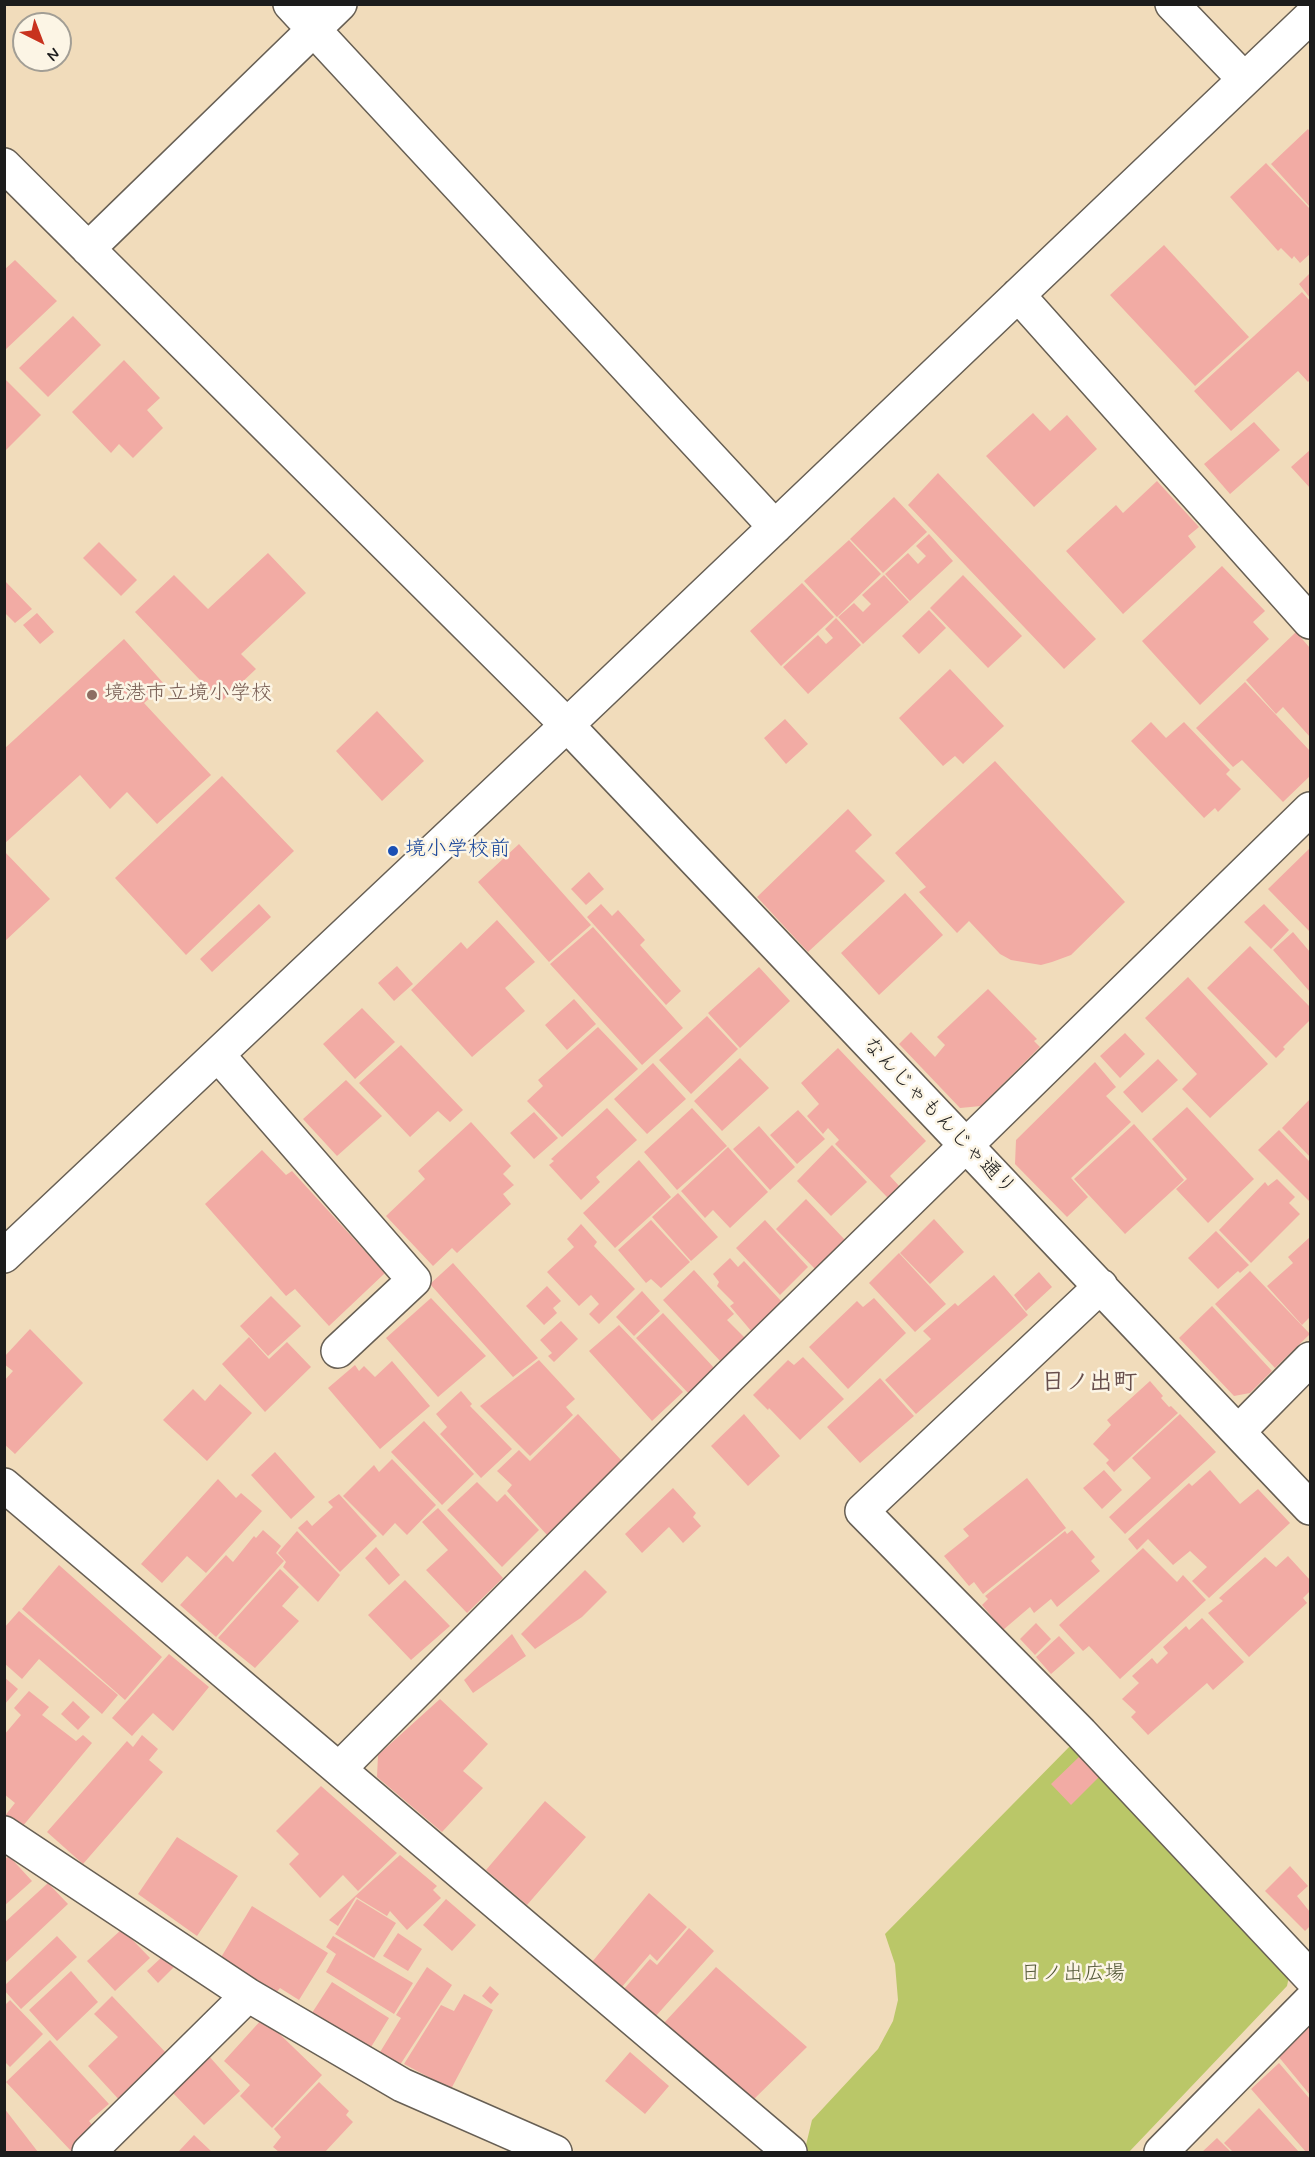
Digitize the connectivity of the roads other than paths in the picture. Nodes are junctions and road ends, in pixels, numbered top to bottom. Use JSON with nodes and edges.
{"nodes":[{"id":1,"x":290,"y":4,"type":"edge"},
{"id":2,"x":340,"y":4,"type":"edge"},
{"id":3,"x":1172,"y":4,"type":"edge"},
{"id":4,"x":314,"y":29,"type":"junction"},
{"id":5,"x":1305,"y":34,"type":"edge"},
{"id":6,"x":1244,"y":79,"type":"junction"},
{"id":7,"x":4,"y":165,"type":"edge"},
{"id":8,"x":88,"y":249,"type":"junction"},
{"id":9,"x":1018,"y":295,"type":"junction"},
{"id":10,"x":775,"y":527,"type":"junction"},
{"id":11,"x":1311,"y":622,"type":"edge"},
{"id":12,"x":567,"y":725,"type":"junction"},
{"id":13,"x":1311,"y":809,"type":"edge"},
{"id":14,"x":218,"y":1055,"type":"junction"},
{"id":15,"x":965,"y":1147,"type":"junction"},
{"id":16,"x":4,"y":1256,"type":"edge"},
{"id":17,"x":1101,"y":1286,"type":"junction"},
{"id":18,"x":338,"y":1351,"type":"dead end"},
{"id":19,"x":1311,"y":1359,"type":"edge"},
{"id":20,"x":1238,"y":1432,"type":"junction"},
{"id":21,"x":4,"y":1485,"type":"edge"},
{"id":22,"x":1311,"y":1508,"type":"edge"},
{"id":23,"x":339,"y":1769,"type":"junction"},
{"id":24,"x":4,"y":1833,"type":"edge"},
{"id":25,"x":1311,"y":1977,"type":"edge"},
{"id":26,"x":248,"y":1995,"type":"junction"},
{"id":27,"x":1311,"y":2001,"type":"edge"},
{"id":28,"x":89,"y":2152,"type":"edge"},
{"id":29,"x":555,"y":2152,"type":"edge"},
{"id":30,"x":790,"y":2152,"type":"edge"},
{"id":31,"x":1161,"y":2152,"type":"edge"}],
"edges":[{"from":1,"to":4,"type":"street"},
{"from":2,"to":4,"type":"street"},
{"from":3,"to":6,"type":"street"},
{"from":4,"to":8,"type":"street"},
{"from":4,"to":10,"type":"street"},
{"from":5,"to":6,"type":"street"},
{"from":6,"to":9,"type":"street"},
{"from":7,"to":8,"type":"street","name":"なんじゃもんじゃ通り"},
{"from":8,"to":12,"type":"street","name":"なんじゃもんじゃ通り"},
{"from":9,"to":10,"type":"street"},
{"from":9,"to":11,"type":"street"},
{"from":10,"to":12,"type":"street"},
{"from":12,"to":14,"type":"street"},
{"from":12,"to":15,"type":"street","name":"なんじゃもんじゃ通り"},
{"from":13,"to":15,"type":"street"},
{"from":14,"to":16,"type":"street"},
{"from":14,"to":18,"type":"street"},
{"from":15,"to":17,"type":"street","name":"なんじゃもんじゃ通り"},
{"from":15,"to":23,"type":"street"},
{"from":17,"to":20,"type":"street","name":"なんじゃもんじゃ通り"},
{"from":17,"to":25,"type":"street"},
{"from":19,"to":20,"type":"street"},
{"from":20,"to":22,"type":"street","name":"なんじゃもんじゃ通り"},
{"from":21,"to":23,"type":"street"},
{"from":23,"to":30,"type":"street"},
{"from":24,"to":26,"type":"street"},
{"from":26,"to":28,"type":"street"},
{"from":26,"to":29,"type":"street"},
{"from":27,"to":31,"type":"street"}]}
